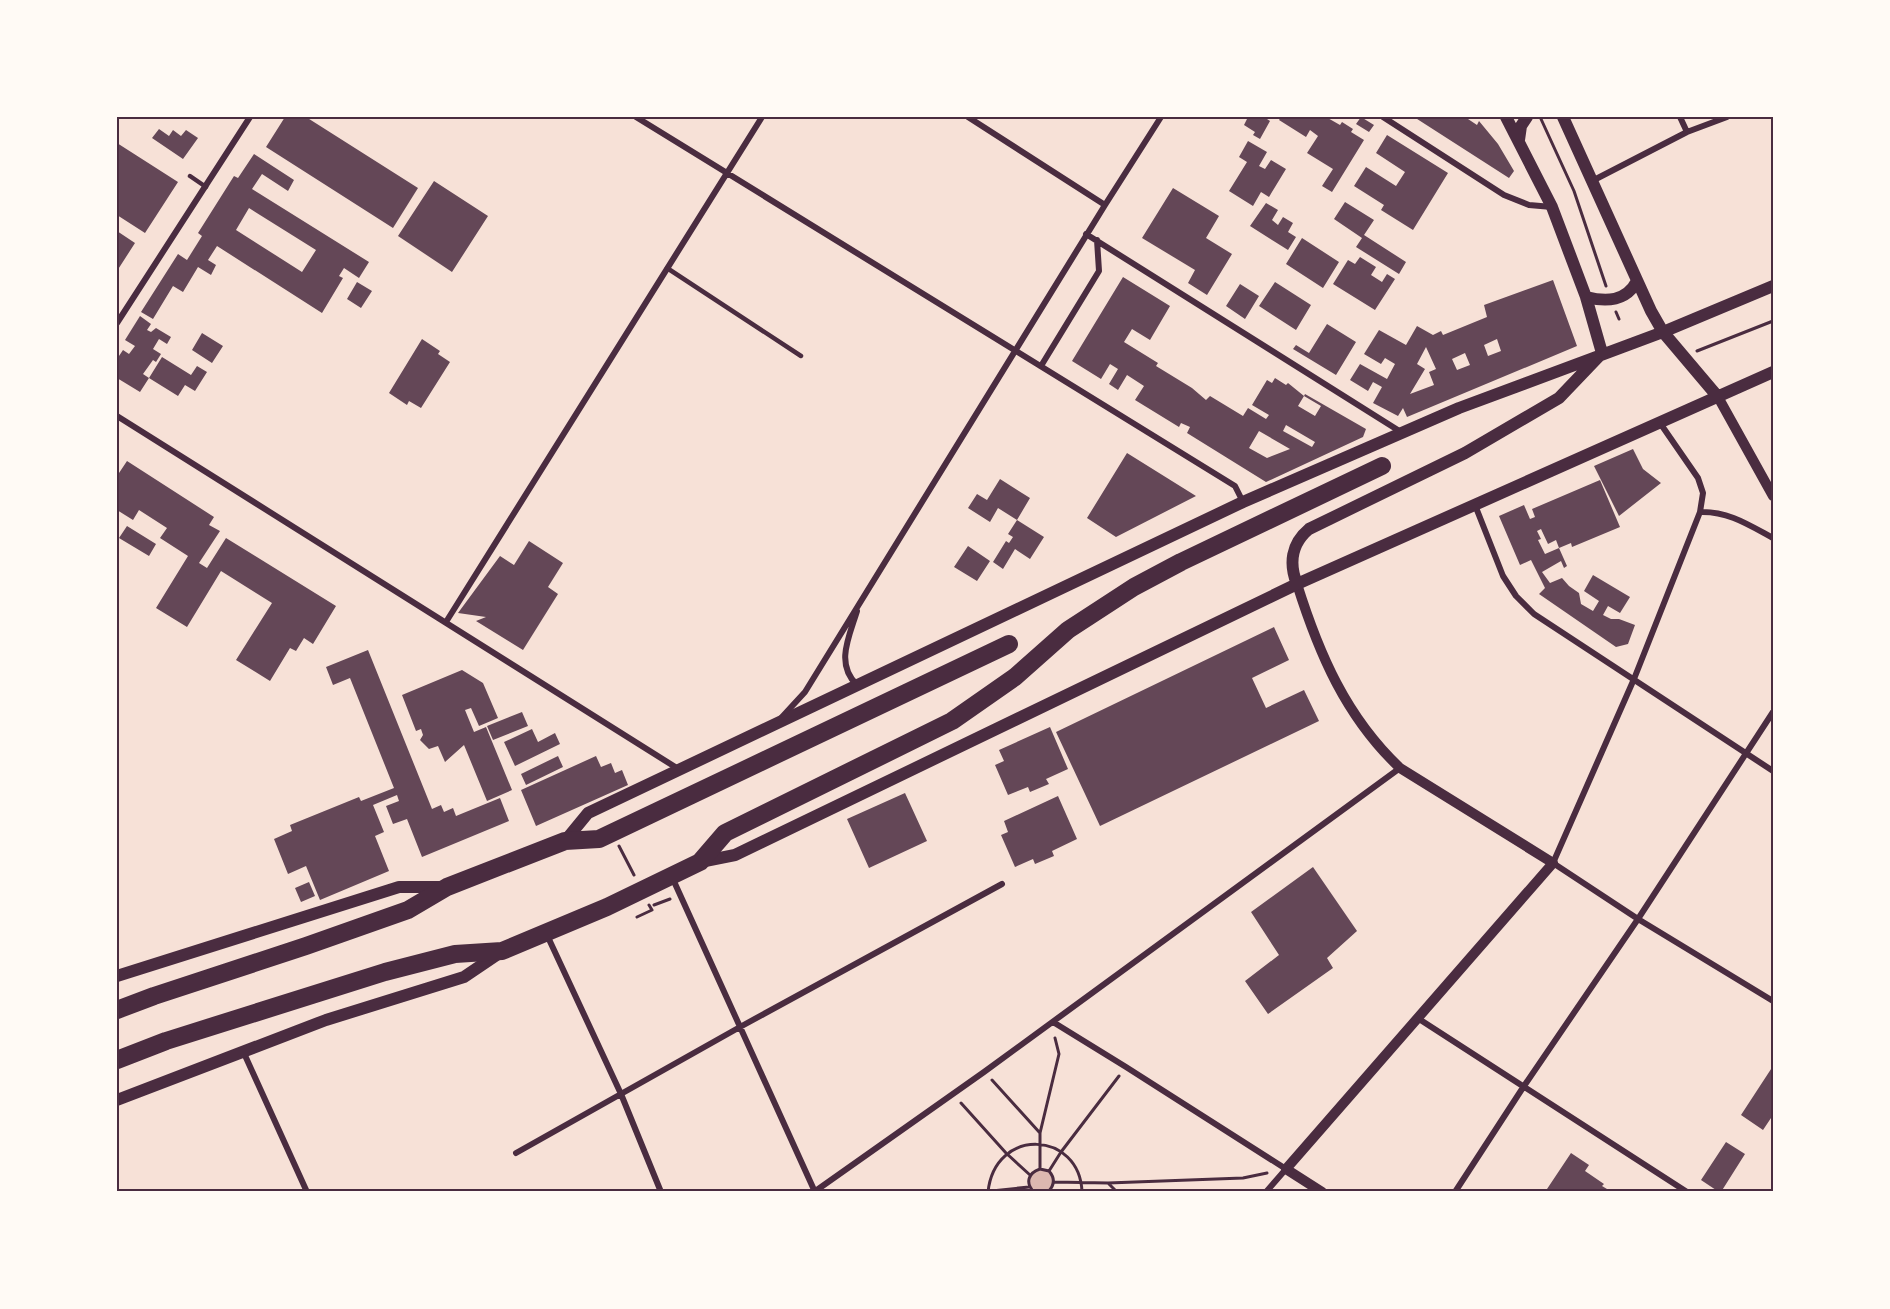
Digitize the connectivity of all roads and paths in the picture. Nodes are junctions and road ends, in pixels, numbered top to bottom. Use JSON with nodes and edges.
{"nodes":[{"id":1,"x":250,"y":117,"type":"edge"},
{"id":2,"x":636,"y":117,"type":"edge"},
{"id":3,"x":762,"y":117,"type":"edge"},
{"id":4,"x":968,"y":117,"type":"edge"},
{"id":5,"x":1161,"y":117,"type":"edge"},
{"id":6,"x":1383,"y":117,"type":"edge"},
{"id":7,"x":1506,"y":117,"type":"edge"},
{"id":8,"x":1527,"y":117,"type":"edge"},
{"id":9,"x":1541,"y":117,"type":"edge"},
{"id":10,"x":1563,"y":117,"type":"edge"},
{"id":11,"x":1680,"y":117,"type":"edge"},
{"id":12,"x":1726,"y":117,"type":"edge"},
{"id":13,"x":1687,"y":132,"type":"junction"},
{"id":14,"x":1519,"y":141,"type":"junction"},
{"id":15,"x":726,"y":173,"type":"junction"},
{"id":16,"x":190,"y":176,"type":"dead end"},
{"id":17,"x":1592,"y":181,"type":"junction"},
{"id":18,"x":206,"y":187,"type":"junction"},
{"id":19,"x":1105,"y":205,"type":"junction"},
{"id":20,"x":1552,"y":207,"type":"junction"},
{"id":21,"x":1086,"y":234,"type":"junction"},
{"id":22,"x":1097,"y":240,"type":"junction"},
{"id":23,"x":666,"y":268,"type":"junction"},
{"id":24,"x":1637,"y":281,"type":"junction"},
{"id":25,"x":1773,"y":286,"type":"edge"},
{"id":26,"x":1586,"y":297,"type":"junction"},
{"id":27,"x":1611,"y":299,"type":"junction"},
{"id":28,"x":1619,"y":319,"type":"dead end"},
{"id":29,"x":1773,"y":321,"type":"edge"},
{"id":30,"x":117,"y":323,"type":"edge"},
{"id":31,"x":1663,"y":332,"type":"junction"},
{"id":32,"x":1015,"y":350,"type":"junction"},
{"id":33,"x":1602,"y":354,"type":"junction"},
{"id":34,"x":801,"y":356,"type":"dead end"},
{"id":35,"x":1684,"y":356,"type":"junction"},
{"id":36,"x":1041,"y":366,"type":"junction"},
{"id":37,"x":1773,"y":372,"type":"edge"},
{"id":38,"x":1718,"y":397,"type":"junction"},
{"id":39,"x":117,"y":416,"type":"edge"},
{"id":40,"x":1660,"y":423,"type":"junction"},
{"id":41,"x":1401,"y":432,"type":"junction"},
{"id":42,"x":1382,"y":466,"type":"dead end"},
{"id":43,"x":1773,"y":496,"type":"edge"},
{"id":44,"x":1243,"y":502,"type":"junction"},
{"id":45,"x":1475,"y":505,"type":"junction"},
{"id":46,"x":1700,"y":512,"type":"junction"},
{"id":47,"x":1773,"y":538,"type":"edge"},
{"id":48,"x":1297,"y":584,"type":"junction"},
{"id":49,"x":860,"y":602,"type":"junction"},
{"id":50,"x":446,"y":622,"type":"junction"},
{"id":51,"x":1008,"y":644,"type":"dead end"},
{"id":52,"x":1634,"y":679,"type":"junction"},
{"id":53,"x":858,"y":686,"type":"junction"},
{"id":54,"x":1773,"y":712,"type":"edge"},
{"id":55,"x":774,"y":726,"type":"junction"},
{"id":56,"x":1746,"y":753,"type":"junction"},
{"id":57,"x":1400,"y":768,"type":"junction"},
{"id":58,"x":680,"y":770,"type":"junction"},
{"id":59,"x":1773,"y":771,"type":"edge"},
{"id":60,"x":616,"y":840,"type":"dead end"},
{"id":61,"x":565,"y":841,"type":"junction"},
{"id":62,"x":700,"y":862,"type":"junction"},
{"id":63,"x":1553,"y":863,"type":"junction"},
{"id":64,"x":672,"y":876,"type":"junction"},
{"id":65,"x":637,"y":880,"type":"dead end"},
{"id":66,"x":1002,"y":884,"type":"dead end"},
{"id":67,"x":447,"y":887,"type":"junction"},
{"id":68,"x":681,"y":896,"type":"junction"},
{"id":69,"x":647,"y":900,"type":"dead end"},
{"id":70,"x":1638,"y":919,"type":"junction"},
{"id":71,"x":546,"y":934,"type":"junction"},
{"id":72,"x":502,"y":951,"type":"junction"},
{"id":73,"x":117,"y":976,"type":"edge"},
{"id":74,"x":1773,"y":1001,"type":"edge"},
{"id":75,"x":117,"y":1010,"type":"edge"},
{"id":76,"x":1419,"y":1019,"type":"junction"},
{"id":77,"x":1053,"y":1022,"type":"junction"},
{"id":78,"x":740,"y":1027,"type":"junction"},
{"id":79,"x":243,"y":1051,"type":"junction"},
{"id":80,"x":117,"y":1060,"type":"edge"},
{"id":81,"x":1126,"y":1067,"type":"junction"},
{"id":82,"x":984,"y":1072,"type":"junction"},
{"id":83,"x":1524,"y":1086,"type":"junction"},
{"id":84,"x":621,"y":1094,"type":"junction"},
{"id":85,"x":953,"y":1094,"type":"junction"},
{"id":86,"x":117,"y":1100,"type":"edge"},
{"id":87,"x":1040,"y":1133,"type":"junction"},
{"id":88,"x":1040,"y":1144,"type":"junction"},
{"id":89,"x":1061,"y":1152,"type":"junction"},
{"id":90,"x":516,"y":1153,"type":"dead end"},
{"id":91,"x":1006,"y":1153,"type":"junction"},
{"id":92,"x":1040,"y":1169,"type":"junction"},
{"id":93,"x":1286,"y":1169,"type":"junction"},
{"id":94,"x":1049,"y":1171,"type":"junction"},
{"id":95,"x":1030,"y":1175,"type":"junction"},
{"id":96,"x":1054,"y":1182,"type":"junction"},
{"id":97,"x":1081,"y":1183,"type":"junction"},
{"id":98,"x":1108,"y":1183,"type":"junction"},
{"id":99,"x":1029,"y":1187,"type":"junction"},
{"id":100,"x":1050,"y":1191,"type":"edge"},
{"id":101,"x":307,"y":1192,"type":"edge"},
{"id":102,"x":661,"y":1192,"type":"edge"},
{"id":103,"x":815,"y":1192,"type":"edge"},
{"id":104,"x":982,"y":1192,"type":"edge"},
{"id":105,"x":987,"y":1192,"type":"edge"},
{"id":106,"x":1034,"y":1192,"type":"edge"},
{"id":107,"x":1082,"y":1192,"type":"edge"},
{"id":108,"x":1117,"y":1192,"type":"edge"},
{"id":109,"x":1266,"y":1192,"type":"edge"},
{"id":110,"x":1322,"y":1192,"type":"edge"},
{"id":111,"x":1455,"y":1192,"type":"edge"},
{"id":112,"x":1687,"y":1192,"type":"edge"}],
"edges":[{"from":1,"to":18,"type":"street"},
{"from":2,"to":15,"type":"street"},
{"from":3,"to":15,"type":"street"},
{"from":4,"to":19,"type":"street"},
{"from":5,"to":19,"type":"street"},
{"from":6,"to":20,"type":"street"},
{"from":7,"to":14,"type":"main road"},
{"from":8,"to":14,"type":"main road"},
{"from":9,"to":27,"type":"path"},
{"from":10,"to":17,"type":"main road"},
{"from":11,"to":13,"type":"street"},
{"from":12,"to":13,"type":"street"},
{"from":13,"to":17,"type":"street"},
{"from":14,"to":20,"type":"main road"},
{"from":15,"to":23,"type":"street"},
{"from":15,"to":32,"type":"street"},
{"from":16,"to":18,"type":"lane"},
{"from":17,"to":24,"type":"main road"},
{"from":18,"to":30,"type":"street"},
{"from":19,"to":21,"type":"street"},
{"from":20,"to":26,"type":"main road"},
{"from":21,"to":22,"type":"street"},
{"from":21,"to":32,"type":"street"},
{"from":22,"to":36,"type":"street"},
{"from":22,"to":41,"type":"street"},
{"from":23,"to":34,"type":"lane"},
{"from":23,"to":50,"type":"street"},
{"from":24,"to":27,"type":"main road"},
{"from":24,"to":31,"type":"main road"},
{"from":25,"to":31,"type":"main road"},
{"from":26,"to":27,"type":"main road"},
{"from":26,"to":33,"type":"main road"},
{"from":27,"to":28,"type":"path"},
{"from":29,"to":35,"type":"path"},
{"from":31,"to":33,"type":"main road"},
{"from":31,"to":35,"type":"main road"},
{"from":32,"to":36,"type":"street"},
{"from":32,"to":49,"type":"street"},
{"from":33,"to":41,"type":"main road"},
{"from":33,"to":48,"type":"main road"},
{"from":35,"to":38,"type":"main road"},
{"from":36,"to":44,"type":"street"},
{"from":37,"to":38,"type":"main road"},
{"from":38,"to":40,"type":"main road"},
{"from":38,"to":43,"type":"street"},
{"from":39,"to":50,"type":"street"},
{"from":40,"to":45,"type":"main road"},
{"from":40,"to":46,"type":"street"},
{"from":41,"to":44,"type":"main road"},
{"from":42,"to":62,"type":"highway"},
{"from":44,"to":53,"type":"main road"},
{"from":45,"to":48,"type":"main road"},
{"from":45,"to":52,"type":"street"},
{"from":46,"to":47,"type":"street"},
{"from":46,"to":52,"type":"street"},
{"from":48,"to":57,"type":"street"},
{"from":48,"to":62,"type":"main road"},
{"from":49,"to":53,"type":"street"},
{"from":49,"to":55,"type":"street"},
{"from":50,"to":58,"type":"street"},
{"from":51,"to":61,"type":"highway"},
{"from":52,"to":56,"type":"street"},
{"from":52,"to":63,"type":"street"},
{"from":53,"to":55,"type":"main road"},
{"from":54,"to":56,"type":"street"},
{"from":55,"to":58,"type":"main road"},
{"from":56,"to":59,"type":"street"},
{"from":56,"to":70,"type":"street"},
{"from":57,"to":63,"type":"street"},
{"from":57,"to":77,"type":"street"},
{"from":58,"to":61,"type":"main road"},
{"from":60,"to":65,"type":"path"},
{"from":61,"to":67,"type":"highway"},
{"from":62,"to":64,"type":"highway"},
{"from":63,"to":70,"type":"street"},
{"from":63,"to":76,"type":"street"},
{"from":64,"to":68,"type":"street"},
{"from":64,"to":71,"type":"highway"},
{"from":66,"to":78,"type":"street"},
{"from":67,"to":73,"type":"main road"},
{"from":67,"to":75,"type":"highway"},
{"from":68,"to":69,"type":"path"},
{"from":68,"to":78,"type":"street"},
{"from":70,"to":74,"type":"street"},
{"from":70,"to":83,"type":"street"},
{"from":71,"to":72,"type":"highway"},
{"from":71,"to":84,"type":"street"},
{"from":72,"to":79,"type":"main road"},
{"from":72,"to":80,"type":"highway"},
{"from":76,"to":83,"type":"street"},
{"from":76,"to":93,"type":"street"},
{"from":77,"to":81,"type":"street"},
{"from":77,"to":82,"type":"street"},
{"from":77,"to":87,"type":"path"},
{"from":78,"to":84,"type":"street"},
{"from":78,"to":103,"type":"street"},
{"from":79,"to":86,"type":"main road"},
{"from":79,"to":101,"type":"street"},
{"from":81,"to":89,"type":"path"},
{"from":81,"to":93,"type":"street"},
{"from":82,"to":85,"type":"street"},
{"from":82,"to":87,"type":"path"},
{"from":83,"to":111,"type":"street"},
{"from":83,"to":112,"type":"street"},
{"from":84,"to":90,"type":"street"},
{"from":84,"to":102,"type":"street"},
{"from":85,"to":91,"type":"path"},
{"from":85,"to":103,"type":"street"},
{"from":87,"to":88,"type":"path"},
{"from":88,"to":89,"type":"path"},
{"from":88,"to":91,"type":"path"},
{"from":88,"to":92,"type":"path"},
{"from":89,"to":94,"type":"path"},
{"from":89,"to":97,"type":"path"},
{"from":91,"to":95,"type":"path"},
{"from":91,"to":105,"type":"path"},
{"from":92,"to":94,"type":"path"},
{"from":92,"to":95,"type":"path"},
{"from":93,"to":98,"type":"path"},
{"from":93,"to":109,"type":"street"},
{"from":93,"to":110,"type":"street"},
{"from":94,"to":96,"type":"path"},
{"from":95,"to":99,"type":"path"},
{"from":96,"to":97,"type":"path"},
{"from":96,"to":100,"type":"path"},
{"from":97,"to":98,"type":"path"},
{"from":97,"to":107,"type":"path"},
{"from":98,"to":108,"type":"path"},
{"from":99,"to":105,"type":"path"},
{"from":99,"to":106,"type":"path"},
{"from":104,"to":105,"type":"path"}]}
